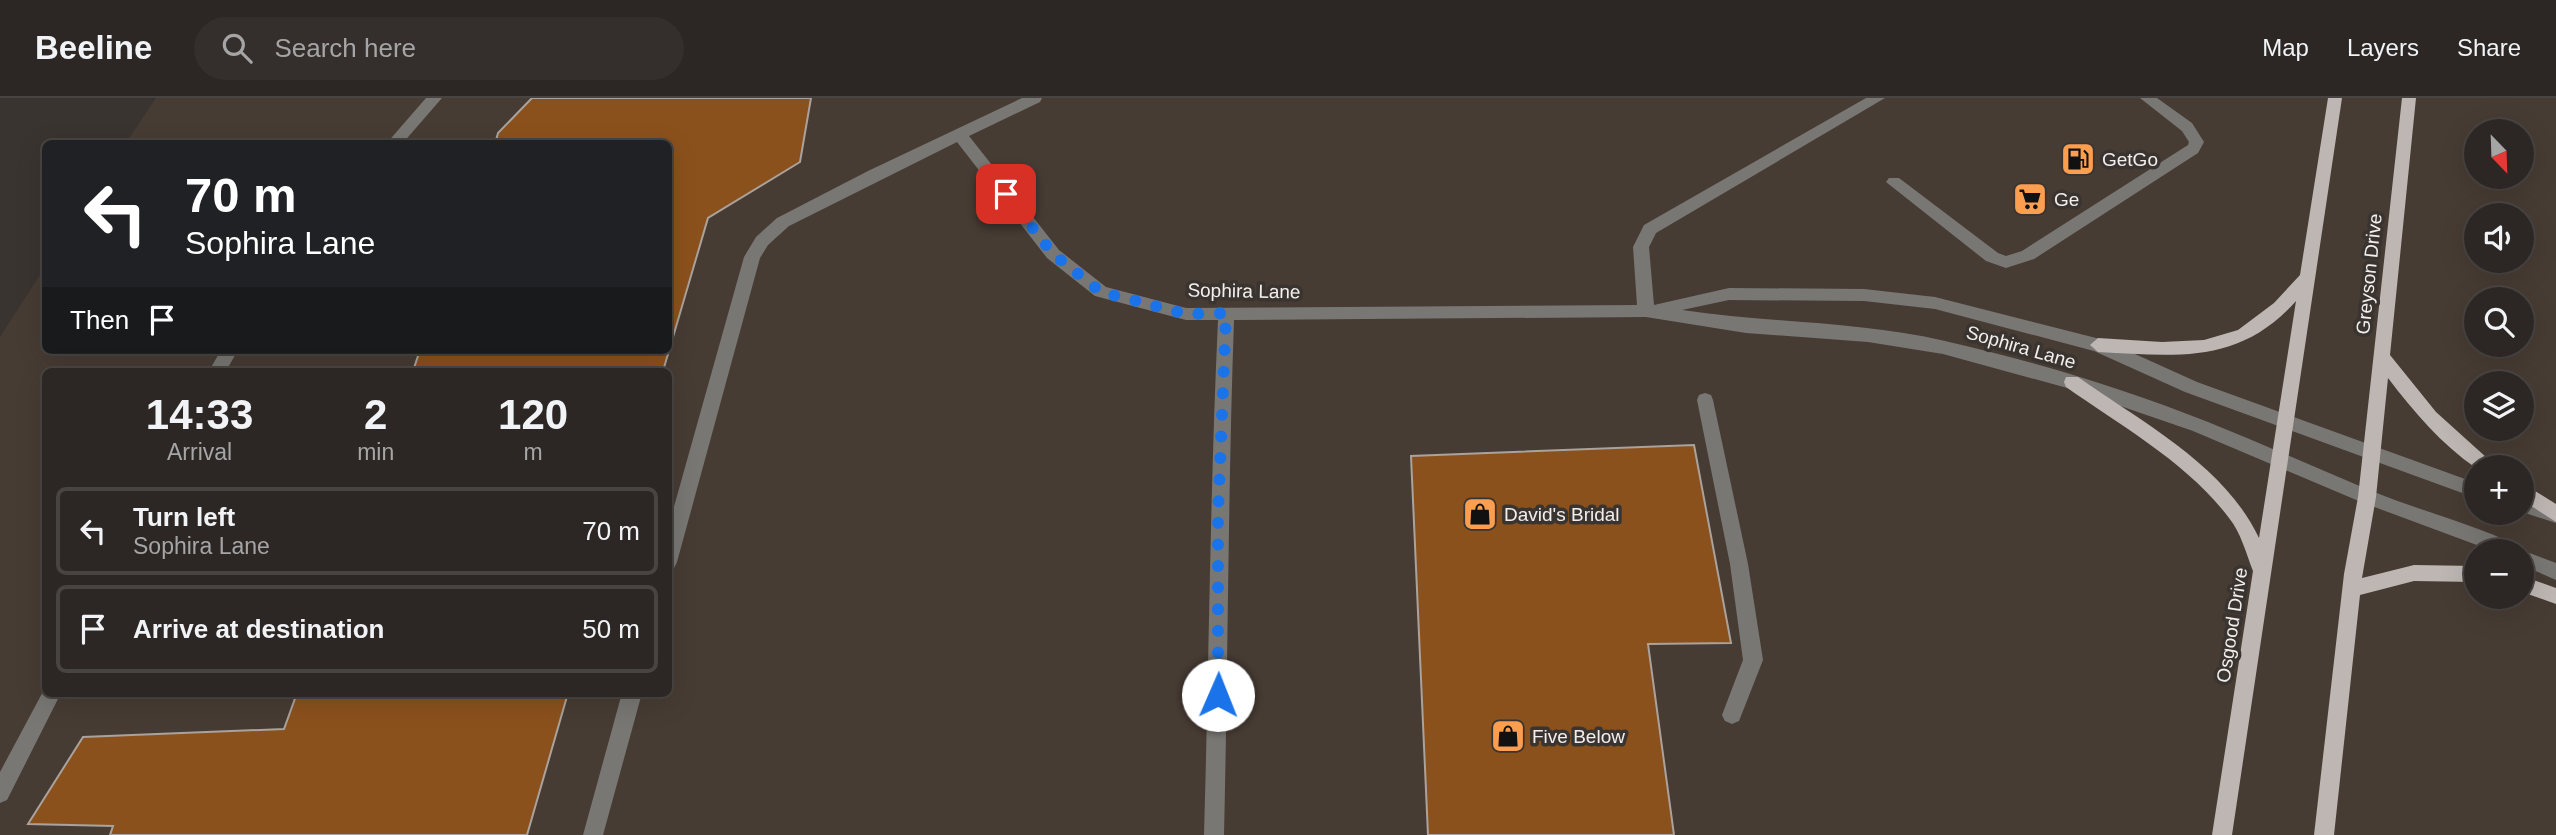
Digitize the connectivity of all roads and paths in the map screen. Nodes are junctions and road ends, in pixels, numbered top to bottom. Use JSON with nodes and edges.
{"nodes":[{"id":1,"x":435,"y":98,"type":"edge"},
{"id":2,"x":1035,"y":98,"type":"edge"},
{"id":3,"x":1878,"y":98,"type":"edge"},
{"id":4,"x":2147,"y":98,"type":"edge"},
{"id":5,"x":2335,"y":98,"type":"edge"},
{"id":6,"x":2409,"y":98,"type":"edge"},
{"id":7,"x":958,"y":134,"type":"junction"},
{"id":8,"x":397,"y":140,"type":"edge"},
{"id":9,"x":1894,"y":182,"type":"dead end"},
{"id":10,"x":2308,"y":278,"type":"junction"},
{"id":11,"x":1646,"y":310,"type":"junction"},
{"id":12,"x":1226,"y":313,"type":"junction"},
{"id":13,"x":2098,"y":345,"type":"junction"},
{"id":14,"x":2382,"y":357,"type":"junction"},
{"id":15,"x":2072,"y":382,"type":"junction"},
{"id":16,"x":1705,"y":400,"type":"dead end"},
{"id":17,"x":2287,"y":422,"type":"junction"},
{"id":18,"x":2371,"y":453,"type":"junction"},
{"id":19,"x":2472,"y":455,"type":"edge"},
{"id":20,"x":2282,"y":459,"type":"junction"},
{"id":21,"x":2464,"y":487,"type":"edge"},
{"id":22,"x":2367,"y":497,"type":"junction"},
{"id":23,"x":2534,"y":498,"type":"edge"},
{"id":24,"x":2534,"y":508,"type":"edge"},
{"id":25,"x":2556,"y":514,"type":"edge"},
{"id":26,"x":2485,"y":539,"type":"edge"},
{"id":27,"x":672,"y":547,"type":"edge"},
{"id":28,"x":2534,"y":562,"type":"edge"},
{"id":29,"x":2556,"y":572,"type":"edge"},
{"id":30,"x":2263,"y":574,"type":"junction"},
{"id":31,"x":2464,"y":574,"type":"edge"},
{"id":32,"x":2534,"y":588,"type":"edge"},
{"id":33,"x":2353,"y":589,"type":"junction"},
{"id":34,"x":2556,"y":596,"type":"edge"},
{"id":35,"x":49,"y":697,"type":"edge"},
{"id":36,"x":631,"y":697,"type":"edge"},
{"id":37,"x":1732,"y":715,"type":"dead end"},
{"id":38,"x":0,"y":793,"type":"edge"},
{"id":39,"x":593,"y":835,"type":"edge"},
{"id":40,"x":1213,"y":835,"type":"edge"},
{"id":41,"x":2222,"y":835,"type":"edge"},
{"id":42,"x":2324,"y":835,"type":"edge"}],
"edges":[{"from":1,"to":8,"type":"street"},
{"from":2,"to":7,"type":"street"},
{"from":3,"to":11,"type":"street"},
{"from":4,"to":9,"type":"street"},
{"from":5,"to":10,"type":"main road"},
{"from":6,"to":14,"type":"main road","name":"Greyson Drive"},
{"from":7,"to":12,"type":"street","name":"Sophira Lane"},
{"from":7,"to":27,"type":"street"},
{"from":10,"to":13,"type":"main road"},
{"from":10,"to":17,"type":"main road"},
{"from":11,"to":12,"type":"street","name":"Sophira Lane"},
{"from":11,"to":13,"type":"street","name":"Sophira Lane"},
{"from":11,"to":15,"type":"street","name":"Sophira Lane"},
{"from":12,"to":40,"type":"street"},
{"from":13,"to":17,"type":"street","name":"Sophira Lane"},
{"from":14,"to":18,"type":"main road","name":"Greyson Drive"},
{"from":14,"to":19,"type":"main road"},
{"from":15,"to":20,"type":"street","name":"Sophira Lane"},
{"from":15,"to":30,"type":"main road"},
{"from":16,"to":37,"type":"street"},
{"from":17,"to":18,"type":"street","name":"Sophira Lane"},
{"from":17,"to":20,"type":"main road","name":"Osgood Drive"},
{"from":18,"to":21,"type":"street","name":"Sophira Lane"},
{"from":18,"to":22,"type":"main road"},
{"from":20,"to":22,"type":"street","name":"Sophira Lane"},
{"from":20,"to":30,"type":"main road","name":"Osgood Drive"},
{"from":22,"to":26,"type":"street","name":"Sophira Lane"},
{"from":22,"to":33,"type":"main road"},
{"from":23,"to":25,"type":"main road"},
{"from":24,"to":25,"type":"street"},
{"from":28,"to":29,"type":"street"},
{"from":30,"to":41,"type":"main road","name":"Osgood Drive"},
{"from":31,"to":33,"type":"main road"},
{"from":32,"to":34,"type":"main road"},
{"from":33,"to":42,"type":"main road"},
{"from":35,"to":38,"type":"street"},
{"from":36,"to":39,"type":"street"}]}
